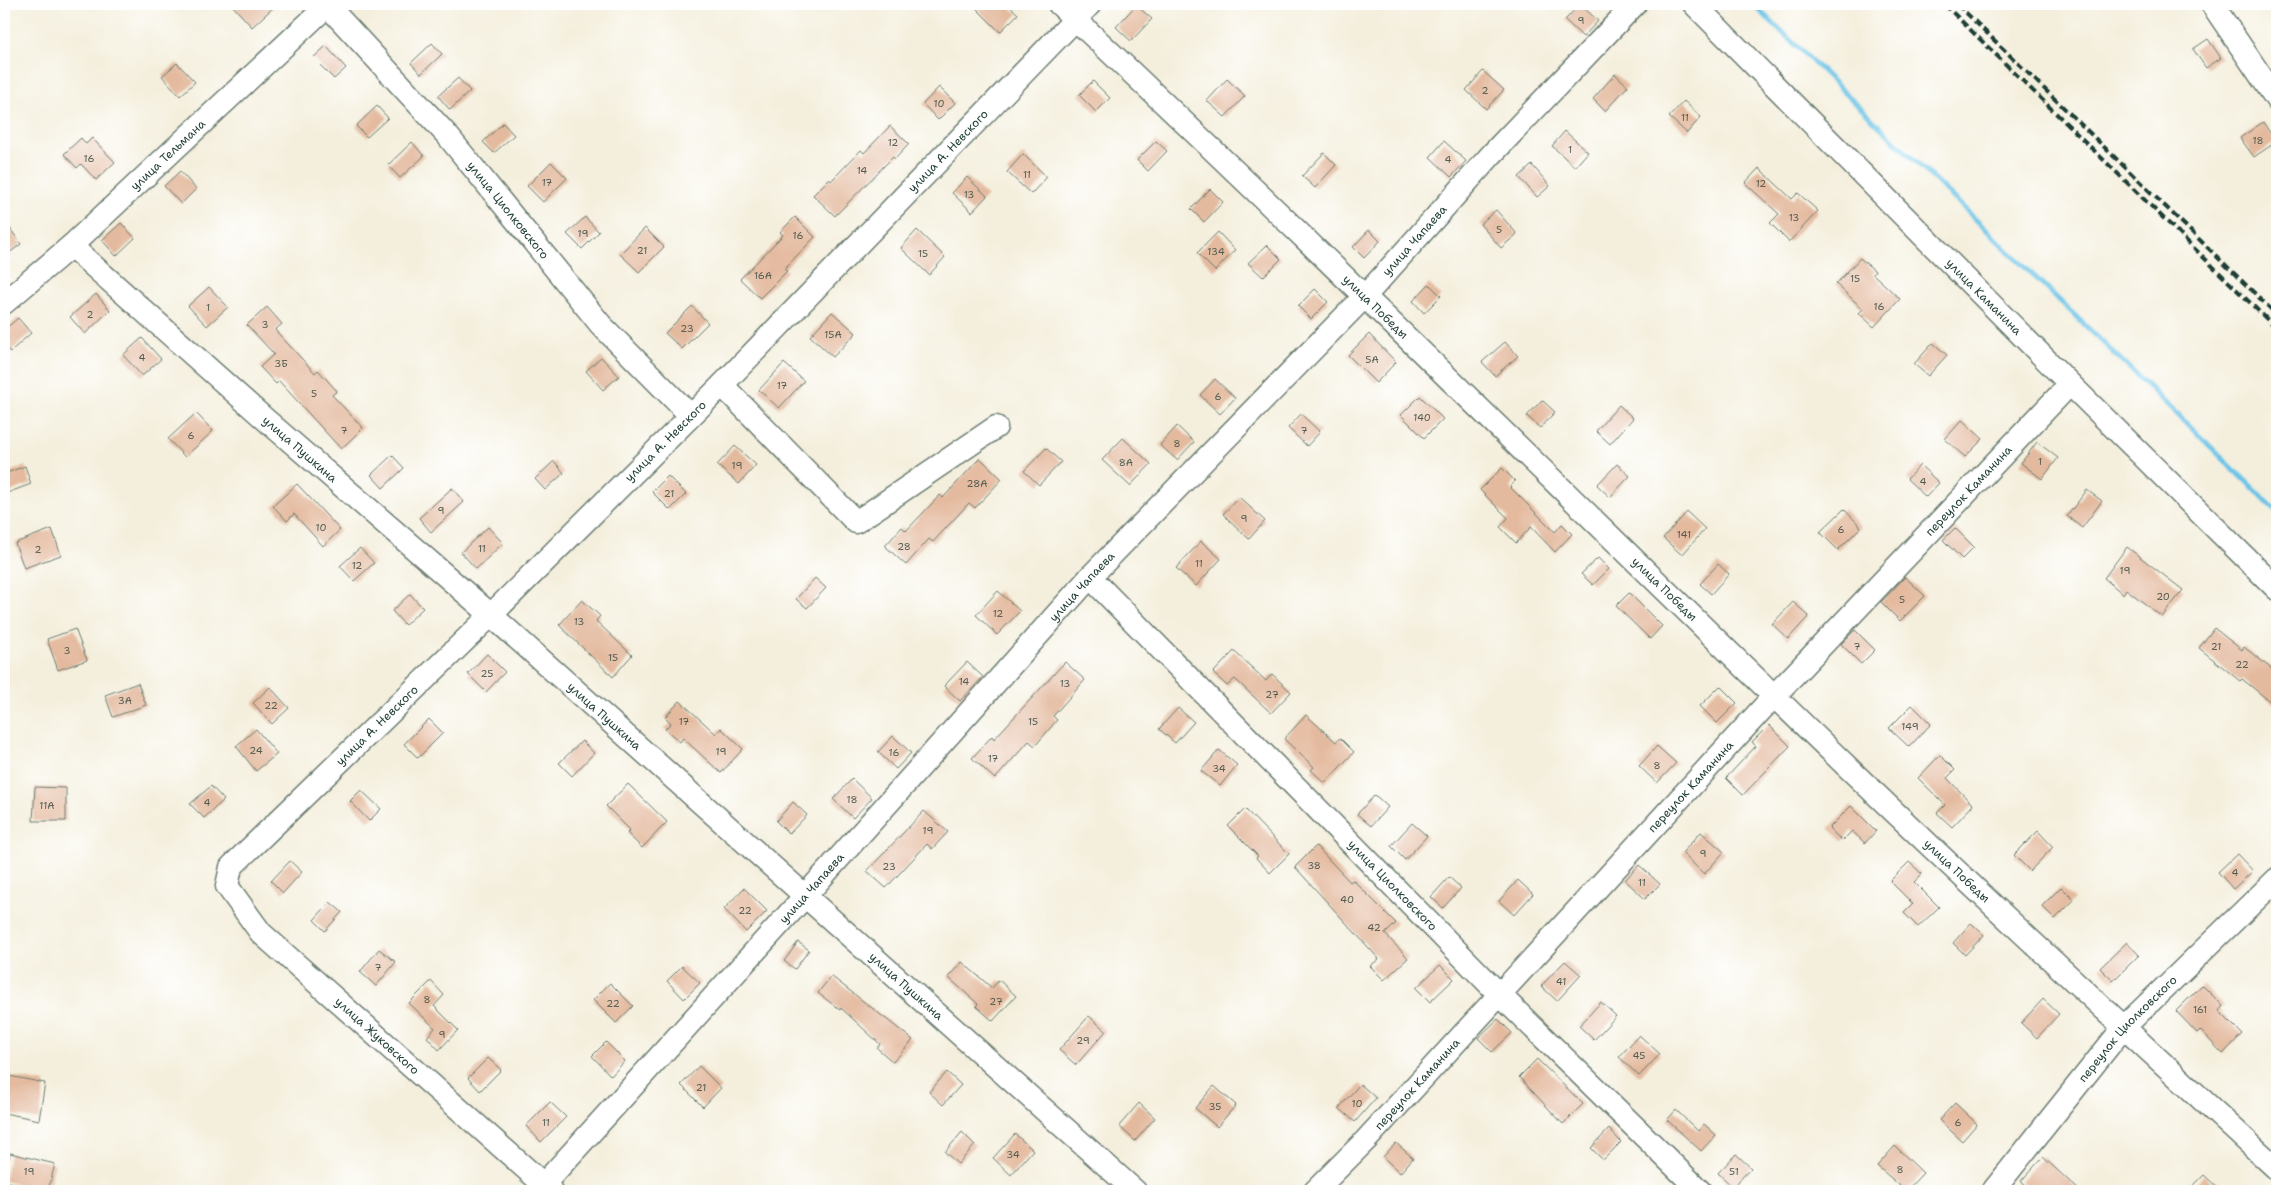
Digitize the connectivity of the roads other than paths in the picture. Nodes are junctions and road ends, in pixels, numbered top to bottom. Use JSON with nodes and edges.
{"nodes":[{"id":1,"x":328,"y":4,"type":"edge"},
{"id":2,"x":1635,"y":4,"type":"edge"},
{"id":3,"x":1694,"y":4,"type":"edge"},
{"id":4,"x":2212,"y":4,"type":"edge"},
{"id":5,"x":1075,"y":9,"type":"edge"},
{"id":6,"x":2277,"y":100,"type":"edge"},
{"id":7,"x":71,"y":246,"type":"junction"},
{"id":8,"x":1366,"y":295,"type":"junction"},
{"id":9,"x":4,"y":303,"type":"edge"},
{"id":10,"x":722,"y":384,"type":"junction"},
{"id":11,"x":2070,"y":384,"type":"junction"},
{"id":12,"x":690,"y":415,"type":"junction"},
{"id":13,"x":996,"y":428,"type":"dead end"},
{"id":14,"x":1090,"y":576,"type":"junction"},
{"id":15,"x":2277,"y":590,"type":"edge"},
{"id":16,"x":491,"y":615,"type":"junction"},
{"id":17,"x":1774,"y":696,"type":"junction"},
{"id":18,"x":231,"y":867,"type":"joint"},
{"id":19,"x":2277,"y":879,"type":"edge"},
{"id":20,"x":805,"y":896,"type":"junction"},
{"id":21,"x":1500,"y":995,"type":"junction"},
{"id":22,"x":2123,"y":1028,"type":"junction"},
{"id":23,"x":2277,"y":1169,"type":"edge"},
{"id":24,"x":547,"y":1188,"type":"edge"},
{"id":25,"x":1135,"y":1191,"type":"edge"},
{"id":26,"x":1315,"y":1191,"type":"edge"},
{"id":27,"x":1700,"y":1191,"type":"edge"},
{"id":28,"x":1993,"y":1191,"type":"edge"}],
"edges":[{"from":1,"to":7,"type":"street","name":"улица Тельмана"},
{"from":1,"to":12,"type":"street","name":"улица Циолковского"},
{"from":2,"to":8,"type":"street","name":"улица Чапаева"},
{"from":3,"to":11,"type":"street","name":"улица Каманина"},
{"from":4,"to":6,"type":"street"},
{"from":5,"to":8,"type":"street","name":"улица Победы"},
{"from":5,"to":10,"type":"street","name":"улица А. Невского"},
{"from":7,"to":9,"type":"street","name":"улица Тельмана"},
{"from":7,"to":16,"type":"street","name":"улица Пушкина"},
{"from":8,"to":14,"type":"street","name":"улица Чапаева"},
{"from":8,"to":17,"type":"street","name":"улица Победы"},
{"from":10,"to":12,"type":"street","name":"улица А. Невского"},
{"from":10,"to":13,"type":"street"},
{"from":11,"to":15,"type":"street","name":"улица Каманина"},
{"from":11,"to":17,"type":"street","name":"переулок Каманина"},
{"from":12,"to":16,"type":"street","name":"улица А. Невского"},
{"from":14,"to":20,"type":"street","name":"улица Чапаева"},
{"from":14,"to":21,"type":"street","name":"улица Циолковского"},
{"from":16,"to":18,"type":"street","name":"улица А. Невского"},
{"from":16,"to":20,"type":"street","name":"улица Пушкина"},
{"from":17,"to":21,"type":"street","name":"переулок Каманина"},
{"from":17,"to":22,"type":"street","name":"улица Победы"},
{"from":18,"to":24,"type":"street","name":"улица Жуковского"},
{"from":19,"to":22,"type":"street","name":"переулок Циолковского"},
{"from":20,"to":24,"type":"street","name":"улица Чапаева"},
{"from":20,"to":25,"type":"street","name":"улица Пушкина"},
{"from":21,"to":26,"type":"street","name":"переулок Каманина"},
{"from":21,"to":27,"type":"street","name":"улица Циолковского"},
{"from":22,"to":23,"type":"street","name":"улица Победы"},
{"from":22,"to":28,"type":"street","name":"переулок Циолковского"}]}
